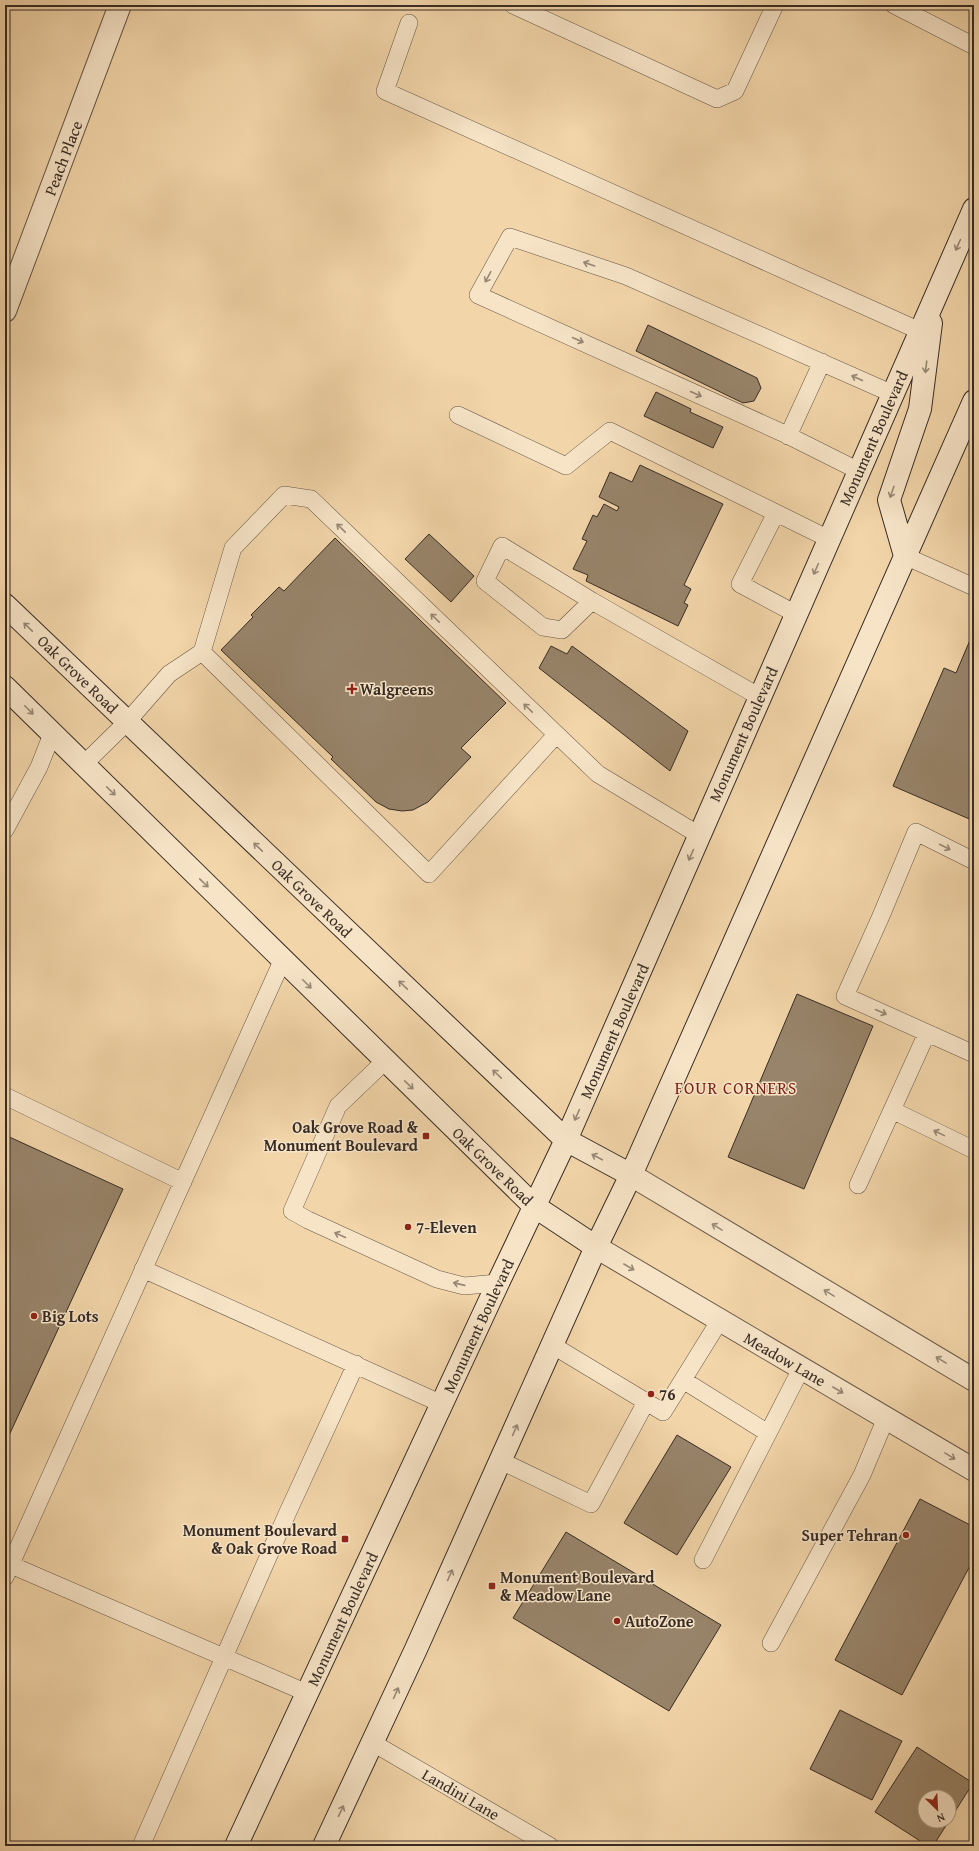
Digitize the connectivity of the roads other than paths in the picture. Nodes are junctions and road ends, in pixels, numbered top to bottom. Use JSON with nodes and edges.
{"nodes":[{"id":1,"x":120,"y":5,"type":"edge"},
{"id":2,"x":513,"y":5,"type":"edge"},
{"id":3,"x":776,"y":5,"type":"edge"},
{"id":4,"x":894,"y":5,"type":"edge"},
{"id":5,"x":409,"y":23,"type":"dead end"},
{"id":6,"x":974,"y":46,"type":"edge"},
{"id":7,"x":974,"y":209,"type":"edge"},
{"id":8,"x":934,"y":300,"type":"junction"},
{"id":9,"x":5,"y":311,"type":"edge"},
{"id":10,"x":920,"y":331,"type":"junction"},
{"id":11,"x":822,"y":362,"type":"junction"},
{"id":12,"x":893,"y":394,"type":"junction"},
{"id":13,"x":974,"y":401,"type":"edge"},
{"id":14,"x":458,"y":415,"type":"dead end"},
{"id":15,"x":788,"y":436,"type":"junction"},
{"id":16,"x":859,"y":471,"type":"junction"},
{"id":17,"x":776,"y":513,"type":"junction"},
{"id":18,"x":829,"y":539,"type":"junction"},
{"id":19,"x":905,"y":556,"type":"junction"},
{"id":20,"x":974,"y":587,"type":"edge"},
{"id":21,"x":592,"y":601,"type":"junction"},
{"id":22,"x":5,"y":605,"type":"edge"},
{"id":23,"x":796,"y":614,"type":"junction"},
{"id":24,"x":202,"y":652,"type":"junction"},
{"id":25,"x":5,"y":687,"type":"edge"},
{"id":26,"x":760,"y":697,"type":"junction"},
{"id":27,"x":127,"y":722,"type":"junction"},
{"id":28,"x":52,"y":734,"type":"junction"},
{"id":29,"x":556,"y":735,"type":"junction"},
{"id":30,"x":84,"y":764,"type":"junction"},
{"id":31,"x":5,"y":830,"type":"edge"},
{"id":32,"x":699,"y":835,"type":"junction"},
{"id":33,"x":974,"y":861,"type":"edge"},
{"id":34,"x":282,"y":960,"type":"junction"},
{"id":35,"x":927,"y":1033,"type":"junction"},
{"id":36,"x":974,"y":1054,"type":"edge"},
{"id":37,"x":385,"y":1061,"type":"junction"},
{"id":38,"x":5,"y":1096,"type":"edge"},
{"id":39,"x":892,"y":1110,"type":"junction"},
{"id":40,"x":566,"y":1140,"type":"junction"},
{"id":41,"x":974,"y":1150,"type":"edge"},
{"id":42,"x":631,"y":1175,"type":"junction"},
{"id":43,"x":183,"y":1182,"type":"junction"},
{"id":44,"x":858,"y":1186,"type":"dead end"},
{"id":45,"x":534,"y":1206,"type":"junction"},
{"id":46,"x":596,"y":1247,"type":"junction"},
{"id":47,"x":143,"y":1268,"type":"junction"},
{"id":48,"x":498,"y":1283,"type":"junction"},
{"id":49,"x":720,"y":1320,"type":"junction"},
{"id":50,"x":552,"y":1345,"type":"junction"},
{"id":51,"x":356,"y":1364,"type":"junction"},
{"id":52,"x":801,"y":1368,"type":"junction"},
{"id":53,"x":683,"y":1380,"type":"junction"},
{"id":54,"x":974,"y":1380,"type":"edge"},
{"id":55,"x":646,"y":1402,"type":"junction"},
{"id":56,"x":442,"y":1404,"type":"junction"},
{"id":57,"x":886,"y":1418,"type":"junction"},
{"id":58,"x":768,"y":1433,"type":"junction"},
{"id":59,"x":501,"y":1461,"type":"junction"},
{"id":60,"x":974,"y":1470,"type":"edge"},
{"id":61,"x":703,"y":1560,"type":"dead end"},
{"id":62,"x":8,"y":1571,"type":"edge"},
{"id":63,"x":771,"y":1643,"type":"dead end"},
{"id":64,"x":225,"y":1657,"type":"junction"},
{"id":65,"x":307,"y":1693,"type":"junction"},
{"id":66,"x":373,"y":1743,"type":"junction"},
{"id":67,"x":141,"y":1846,"type":"edge"},
{"id":68,"x":236,"y":1846,"type":"edge"},
{"id":69,"x":324,"y":1846,"type":"edge"},
{"id":70,"x":550,"y":1846,"type":"edge"}],
"edges":[{"from":1,"to":9,"type":"main road","name":"Peach Place"},
{"from":2,"to":3,"type":"lane"},
{"from":4,"to":6,"type":"lane"},
{"from":5,"to":10,"type":"lane"},
{"from":7,"to":8,"type":"main road","name":"Monument Boulevard","one_way":true},
{"from":8,"to":10,"type":"main road","name":"Monument Boulevard"},
{"from":8,"to":19,"type":"main road","one_way":true},
{"from":10,"to":12,"type":"main road","name":"Monument Boulevard"},
{"from":12,"to":11,"type":"lane","one_way":true},
{"from":11,"to":15,"type":"lane"},
{"from":11,"to":15,"type":"lane","one_way":true},
{"from":12,"to":16,"type":"main road","name":"Monument Boulevard"},
{"from":13,"to":19,"type":"main road"},
{"from":14,"to":17,"type":"lane"},
{"from":15,"to":16,"type":"lane"},
{"from":16,"to":18,"type":"main road","name":"Monument Boulevard"},
{"from":17,"to":18,"type":"lane"},
{"from":17,"to":23,"type":"lane"},
{"from":18,"to":23,"type":"main road","name":"Monument Boulevard","one_way":true},
{"from":19,"to":20,"type":"lane"},
{"from":19,"to":42,"type":"main road"},
{"from":21,"to":21,"type":"lane"},
{"from":21,"to":26,"type":"lane"},
{"from":27,"to":22,"type":"main road","name":"Oak Grove Road","one_way":true},
{"from":23,"to":26,"type":"main road","name":"Monument Boulevard"},
{"from":24,"to":27,"type":"lane"},
{"from":24,"to":29,"type":"lane"},
{"from":29,"to":24,"type":"lane","one_way":true},
{"from":25,"to":28,"type":"main road","name":"Oak Grove Road","one_way":true},
{"from":26,"to":32,"type":"main road","name":"Monument Boulevard"},
{"from":27,"to":30,"type":"lane"},
{"from":40,"to":27,"type":"main road","name":"Oak Grove Road","one_way":true},
{"from":28,"to":30,"type":"main road","name":"Oak Grove Road"},
{"from":28,"to":31,"type":"lane"},
{"from":29,"to":32,"type":"lane"},
{"from":30,"to":34,"type":"main road","name":"Oak Grove Road","one_way":true},
{"from":32,"to":40,"type":"main road","name":"Monument Boulevard","one_way":true},
{"from":33,"to":35,"type":"lane"},
{"from":34,"to":37,"type":"main road","name":"Oak Grove Road","one_way":true},
{"from":34,"to":43,"type":"lane"},
{"from":35,"to":36,"type":"lane"},
{"from":35,"to":39,"type":"lane"},
{"from":37,"to":45,"type":"main road","name":"Oak Grove Road","one_way":true},
{"from":48,"to":37,"type":"lane","one_way":true},
{"from":38,"to":43,"type":"lane"},
{"from":41,"to":39,"type":"lane","one_way":true},
{"from":39,"to":44,"type":"lane"},
{"from":42,"to":40,"type":"main road","name":"Oak Grove Road","one_way":true},
{"from":40,"to":45,"type":"main road","name":"Monument Boulevard"},
{"from":42,"to":46,"type":"main road"},
{"from":54,"to":42,"type":"main road","one_way":true},
{"from":43,"to":47,"type":"lane"},
{"from":45,"to":46,"type":"main road","name":"Oak Grove Road"},
{"from":45,"to":48,"type":"main road","name":"Monument Boulevard"},
{"from":46,"to":49,"type":"main road","name":"Meadow Lane","one_way":true},
{"from":46,"to":50,"type":"main road"},
{"from":47,"to":51,"type":"lane"},
{"from":47,"to":62,"type":"lane"},
{"from":48,"to":56,"type":"main road","name":"Monument Boulevard"},
{"from":49,"to":52,"type":"main road","name":"Meadow Lane"},
{"from":49,"to":53,"type":"lane"},
{"from":50,"to":55,"type":"lane"},
{"from":59,"to":50,"type":"main road","one_way":true},
{"from":51,"to":56,"type":"lane"},
{"from":51,"to":64,"type":"lane"},
{"from":52,"to":57,"type":"main road","name":"Meadow Lane","one_way":true},
{"from":52,"to":58,"type":"lane"},
{"from":53,"to":55,"type":"lane"},
{"from":53,"to":58,"type":"lane"},
{"from":55,"to":59,"type":"lane"},
{"from":56,"to":65,"type":"main road","name":"Monument Boulevard"},
{"from":57,"to":60,"type":"main road","name":"Meadow Lane","one_way":true},
{"from":57,"to":63,"type":"lane"},
{"from":58,"to":61,"type":"lane"},
{"from":66,"to":59,"type":"main road","one_way":true},
{"from":62,"to":64,"type":"lane"},
{"from":64,"to":65,"type":"lane"},
{"from":64,"to":67,"type":"lane"},
{"from":65,"to":68,"type":"main road","name":"Monument Boulevard"},
{"from":69,"to":66,"type":"main road","one_way":true},
{"from":66,"to":70,"type":"lane","name":"Landini Lane"}]}
